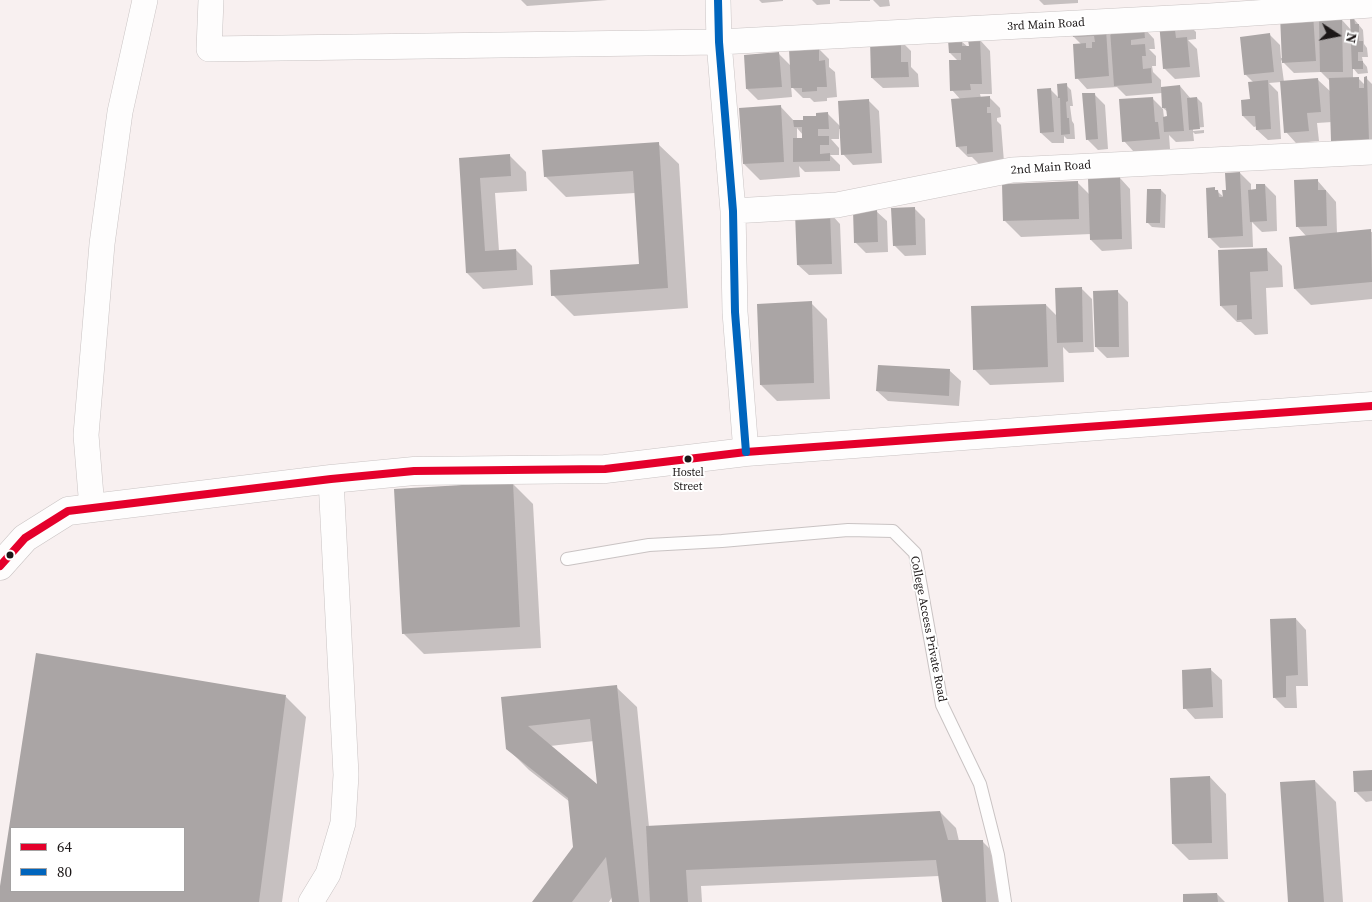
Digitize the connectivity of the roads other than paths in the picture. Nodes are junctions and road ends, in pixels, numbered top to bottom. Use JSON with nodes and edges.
{"nodes":[{"id":1,"x":145,"y":0,"type":"edge"},
{"id":2,"x":211,"y":0,"type":"edge"},
{"id":3,"x":718,"y":0,"type":"edge"},
{"id":4,"x":1372,"y":5,"type":"edge"},
{"id":5,"x":719,"y":42,"type":"junction"},
{"id":6,"x":1372,"y":152,"type":"edge"},
{"id":7,"x":733,"y":211,"type":"junction"},
{"id":8,"x":1372,"y":406,"type":"edge"},
{"id":9,"x":746,"y":452,"type":"junction"},
{"id":10,"x":331,"y":479,"type":"junction"},
{"id":11,"x":92,"y":508,"type":"junction"},
{"id":12,"x":567,"y":559,"type":"dead end"},
{"id":13,"x":0,"y":566,"type":"edge"},
{"id":14,"x":311,"y":902,"type":"edge"},
{"id":15,"x":1006,"y":902,"type":"edge"}],
"edges":[{"from":1,"to":11,"type":"street"},
{"from":2,"to":5,"type":"street","name":"3rd Main Road"},
{"from":3,"to":5,"type":"street"},
{"from":4,"to":5,"type":"street","name":"3rd Main Road"},
{"from":5,"to":7,"type":"street"},
{"from":6,"to":7,"type":"street","name":"2nd Main Road"},
{"from":7,"to":9,"type":"street"},
{"from":8,"to":9,"type":"street"},
{"from":9,"to":10,"type":"street"},
{"from":10,"to":11,"type":"street"},
{"from":10,"to":14,"type":"street"},
{"from":11,"to":13,"type":"street"},
{"from":12,"to":15,"type":"lane","name":"College Access Private Road"}]}
